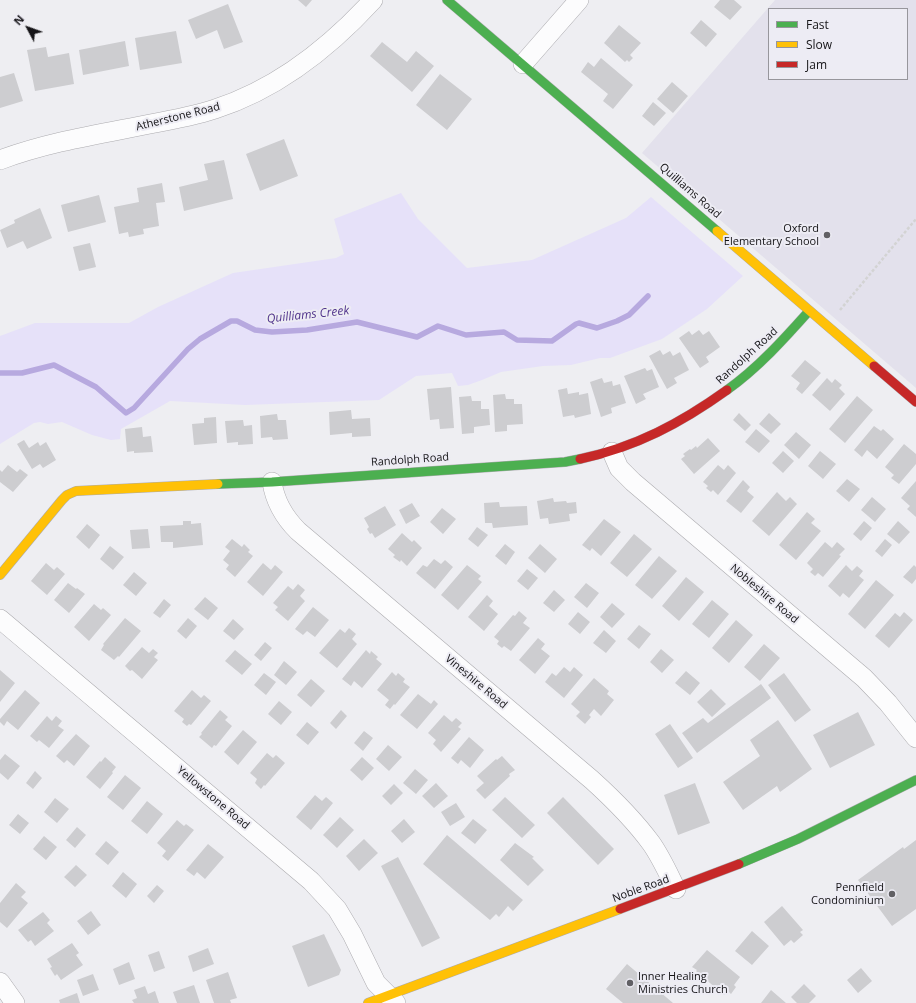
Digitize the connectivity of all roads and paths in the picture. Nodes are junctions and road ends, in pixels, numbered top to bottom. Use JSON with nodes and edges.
{"nodes":[{"id":1,"x":373,"y":0,"type":"edge"},
{"id":2,"x":447,"y":0,"type":"edge"},
{"id":3,"x":579,"y":0,"type":"edge"},
{"id":4,"x":523,"y":64,"type":"junction"},
{"id":5,"x":0,"y":160,"type":"edge"},
{"id":6,"x":916,"y":218,"type":"edge"},
{"id":7,"x":810,"y":311,"type":"junction"},
{"id":8,"x":836,"y":315,"type":"dead end"},
{"id":9,"x":916,"y":402,"type":"edge"},
{"id":10,"x":612,"y":452,"type":"junction"},
{"id":11,"x":272,"y":482,"type":"junction"},
{"id":12,"x":0,"y":575,"type":"edge"},
{"id":13,"x":0,"y":619,"type":"edge"},
{"id":14,"x":916,"y":738,"type":"edge"},
{"id":15,"x":916,"y":780,"type":"edge"},
{"id":16,"x":676,"y":889,"type":"junction"},
{"id":17,"x":0,"y":982,"type":"edge"},
{"id":18,"x":391,"y":999,"type":"edge"},
{"id":19,"x":15,"y":1003,"type":"edge"},
{"id":20,"x":368,"y":1003,"type":"edge"}],
"edges":[{"from":1,"to":5,"type":"street","name":"Atherstone Road"},
{"from":2,"to":4,"type":"street","name":"Quilliams Road"},
{"from":3,"to":4,"type":"street"},
{"from":4,"to":7,"type":"street","name":"Quilliams Road"},
{"from":6,"to":8,"type":"path"},
{"from":7,"to":9,"type":"street","name":"Quilliams Road"},
{"from":7,"to":10,"type":"street","name":"Randolph Road"},
{"from":10,"to":11,"type":"street","name":"Randolph Road"},
{"from":10,"to":14,"type":"street","name":"Nobleshire Road"},
{"from":11,"to":12,"type":"street","name":"Randolph Road"},
{"from":11,"to":16,"type":"street","name":"Vineshire Road"},
{"from":13,"to":18,"type":"street","name":"Yellowstone Road"},
{"from":15,"to":16,"type":"street","name":"Noble Road"},
{"from":16,"to":18,"type":"street","name":"Noble Road"},
{"from":17,"to":19,"type":"street"},
{"from":18,"to":20,"type":"street","name":"Noble Road"}]}
